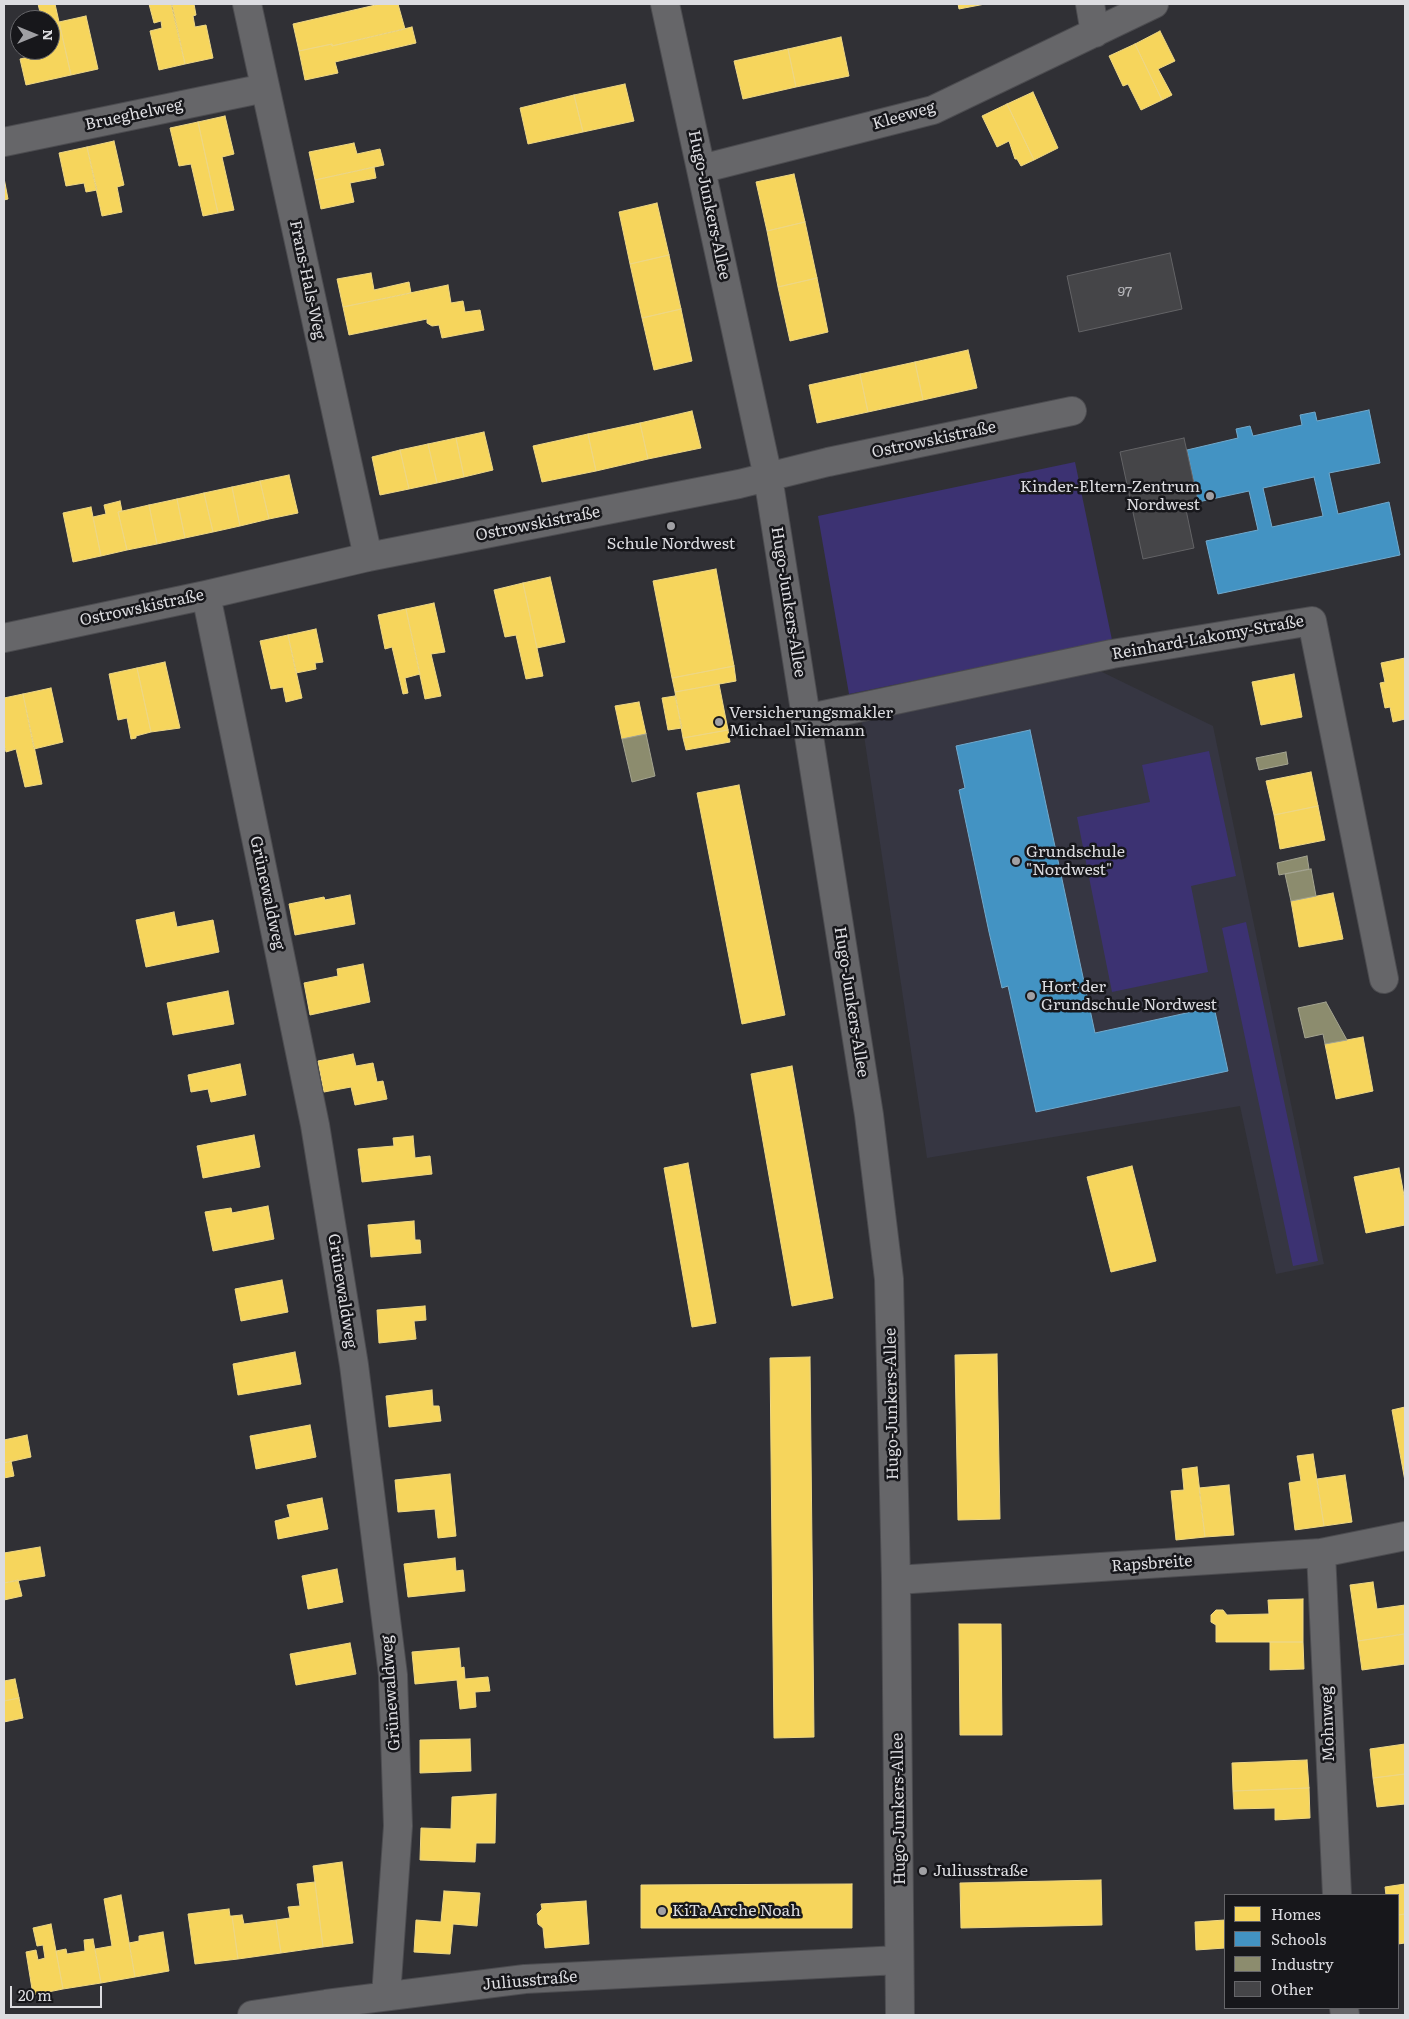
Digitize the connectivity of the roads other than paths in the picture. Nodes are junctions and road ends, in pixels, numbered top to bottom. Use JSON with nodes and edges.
{"nodes":[{"id":1,"x":247,"y":4,"type":"edge"},
{"id":2,"x":666,"y":4,"type":"edge"},
{"id":3,"x":1090,"y":4,"type":"edge"},
{"id":4,"x":1154,"y":4,"type":"edge"},
{"id":5,"x":1096,"y":33,"type":"junction"},
{"id":6,"x":265,"y":88,"type":"junction"},
{"id":7,"x":4,"y":142,"type":"edge"},
{"id":8,"x":701,"y":169,"type":"junction"},
{"id":9,"x":1072,"y":411,"type":"dead end"},
{"id":10,"x":768,"y":477,"type":"junction"},
{"id":11,"x":368,"y":557,"type":"junction"},
{"id":12,"x":206,"y":595,"type":"junction"},
{"id":13,"x":4,"y":638,"type":"edge"},
{"id":14,"x":805,"y":719,"type":"junction"},
{"id":15,"x":1384,"y":979,"type":"dead end"},
{"id":16,"x":1405,"y":1536,"type":"edge"},
{"id":17,"x":1322,"y":1553,"type":"junction"},
{"id":18,"x":896,"y":1580,"type":"junction"},
{"id":19,"x":1337,"y":1894,"type":"edge"},
{"id":20,"x":899,"y":1960,"type":"junction"},
{"id":21,"x":386,"y":1996,"type":"junction"},
{"id":22,"x":327,"y":2010,"type":"edge"},
{"id":23,"x":252,"y":2015,"type":"edge"},
{"id":24,"x":900,"y":2015,"type":"edge"}],
"edges":[{"from":1,"to":6,"type":"street","name":"Frans-Hals-Weg"},
{"from":2,"to":8,"type":"street","name":"Hugo-Junkers-Allee"},
{"from":3,"to":5,"type":"street"},
{"from":4,"to":5,"type":"street","name":"Kleeweg"},
{"from":5,"to":8,"type":"street","name":"Kleeweg"},
{"from":6,"to":7,"type":"street","name":"Brueghelweg"},
{"from":6,"to":11,"type":"street","name":"Frans-Hals-Weg"},
{"from":8,"to":10,"type":"street","name":"Hugo-Junkers-Allee"},
{"from":9,"to":10,"type":"street","name":"Ostrowskistraße"},
{"from":10,"to":11,"type":"street","name":"Ostrowskistraße"},
{"from":10,"to":14,"type":"street","name":"Hugo-Junkers-Allee"},
{"from":11,"to":12,"type":"street","name":"Ostrowskistraße"},
{"from":12,"to":13,"type":"street","name":"Ostrowskistraße"},
{"from":12,"to":21,"type":"street","name":"Grünewaldweg"},
{"from":14,"to":15,"type":"street","name":"Reinhard-Lakomy-Straße"},
{"from":14,"to":18,"type":"street","name":"Hugo-Junkers-Allee"},
{"from":16,"to":17,"type":"street","name":"Rapsbreite"},
{"from":17,"to":18,"type":"street","name":"Rapsbreite"},
{"from":17,"to":19,"type":"street","name":"Mohnweg"},
{"from":18,"to":20,"type":"street","name":"Hugo-Junkers-Allee"},
{"from":20,"to":21,"type":"street","name":"Juliusstraße"},
{"from":20,"to":24,"type":"street","name":"Hugo-Junkers-Allee"},
{"from":21,"to":22,"type":"street","name":"Juliusstraße"},
{"from":22,"to":23,"type":"street","name":"Juliusstraße"}]}
